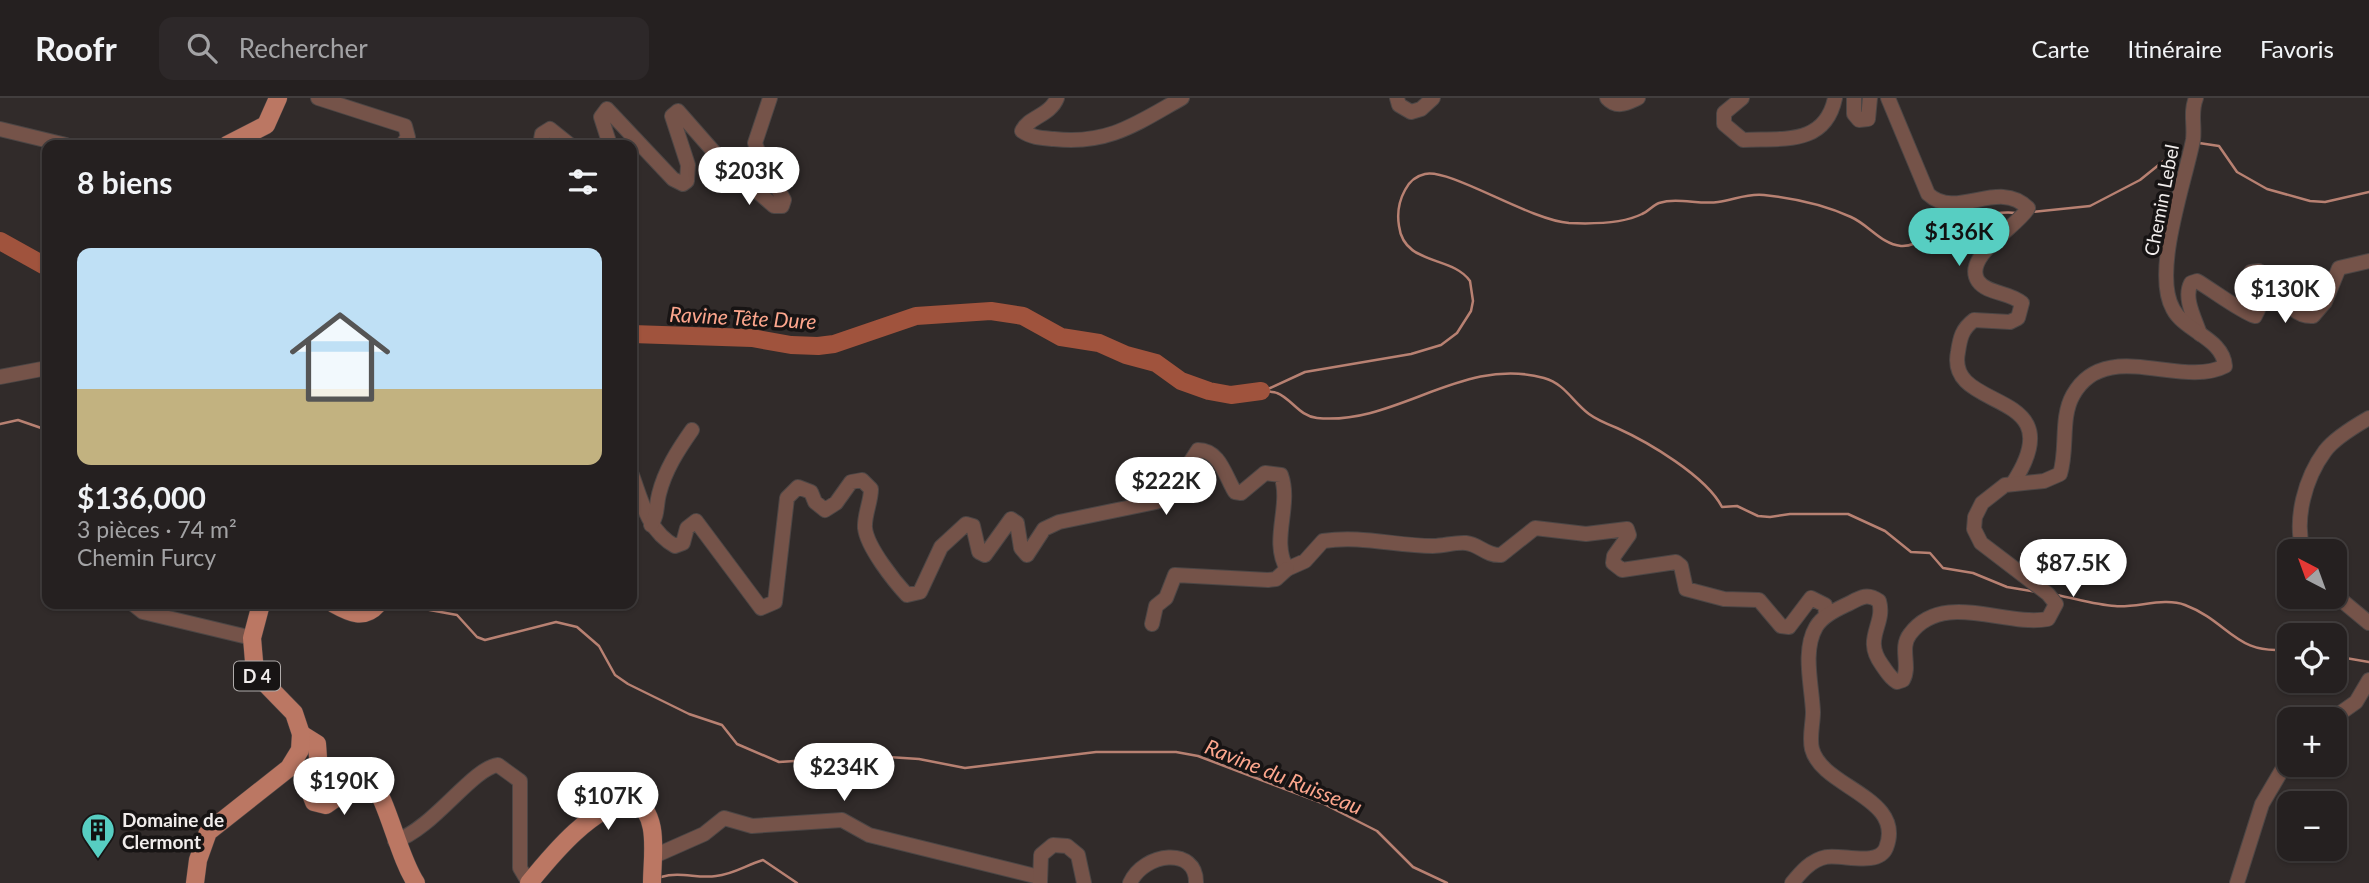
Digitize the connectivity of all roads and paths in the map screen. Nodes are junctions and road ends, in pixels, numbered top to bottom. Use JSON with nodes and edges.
{"nodes":[{"id":1,"x":278,"y":98,"type":"edge"},
{"id":2,"x":318,"y":98,"type":"edge"},
{"id":3,"x":770,"y":98,"type":"edge"},
{"id":4,"x":1057,"y":98,"type":"edge"},
{"id":5,"x":1182,"y":98,"type":"edge"},
{"id":6,"x":1397,"y":98,"type":"edge"},
{"id":7,"x":1433,"y":98,"type":"edge"},
{"id":8,"x":1608,"y":98,"type":"edge"},
{"id":9,"x":1638,"y":98,"type":"edge"},
{"id":10,"x":1742,"y":98,"type":"edge"},
{"id":11,"x":1835,"y":98,"type":"edge"},
{"id":12,"x":1854,"y":98,"type":"edge"},
{"id":13,"x":1870,"y":98,"type":"edge"},
{"id":14,"x":1888,"y":98,"type":"edge"},
{"id":15,"x":2196,"y":98,"type":"edge"},
{"id":16,"x":0,"y":129,"type":"edge"},
{"id":17,"x":45,"y":140,"type":"edge"},
{"id":18,"x":237,"y":140,"type":"edge"},
{"id":19,"x":406,"y":140,"type":"edge"},
{"id":20,"x":541,"y":140,"type":"edge"},
{"id":21,"x":564,"y":140,"type":"edge"},
{"id":22,"x":608,"y":140,"type":"edge"},
{"id":23,"x":636,"y":140,"type":"edge"},
{"id":24,"x":637,"y":141,"type":"edge"},
{"id":25,"x":2369,"y":261,"type":"edge"},
{"id":26,"x":2200,"y":335,"type":"junction"},
{"id":27,"x":42,"y":369,"type":"edge"},
{"id":28,"x":0,"y":377,"type":"edge"},
{"id":29,"x":2369,"y":418,"type":"edge"},
{"id":30,"x":692,"y":430,"type":"dead end"},
{"id":31,"x":2013,"y":483,"type":"junction"},
{"id":32,"x":637,"y":488,"type":"edge"},
{"id":33,"x":652,"y":525,"type":"junction"},
{"id":34,"x":2302,"y":539,"type":"edge"},
{"id":35,"x":1287,"y":569,"type":"junction"},
{"id":36,"x":2347,"y":605,"type":"edge"},
{"id":37,"x":140,"y":609,"type":"edge"},
{"id":38,"x":260,"y":609,"type":"edge"},
{"id":39,"x":343,"y":609,"type":"edge"},
{"id":40,"x":373,"y":609,"type":"edge"},
{"id":41,"x":1826,"y":615,"type":"junction"},
{"id":42,"x":2369,"y":623,"type":"edge"},
{"id":43,"x":1152,"y":624,"type":"dead end"},
{"id":44,"x":252,"y":638,"type":"junction"},
{"id":45,"x":2369,"y":680,"type":"edge"},
{"id":46,"x":2347,"y":708,"type":"edge"},
{"id":47,"x":301,"y":734,"type":"junction"},
{"id":48,"x":2278,"y":777,"type":"edge"},
{"id":49,"x":395,"y":841,"type":"junction"},
{"id":50,"x":652,"y":857,"type":"junction"},
{"id":51,"x":1039,"y":880,"type":"edge"},
{"id":52,"x":195,"y":883,"type":"edge"},
{"id":53,"x":416,"y":883,"type":"edge"},
{"id":54,"x":529,"y":883,"type":"edge"},
{"id":55,"x":652,"y":883,"type":"edge"},
{"id":56,"x":1084,"y":883,"type":"edge"},
{"id":57,"x":1130,"y":883,"type":"edge"},
{"id":58,"x":1196,"y":883,"type":"edge"},
{"id":59,"x":1792,"y":883,"type":"edge"},
{"id":60,"x":2237,"y":883,"type":"edge"}],
"edges":[{"from":1,"to":18,"type":"main road"},
{"from":2,"to":19,"type":"street"},
{"from":3,"to":24,"type":"street"},
{"from":4,"to":5,"type":"street"},
{"from":6,"to":7,"type":"street"},
{"from":8,"to":9,"type":"street"},
{"from":10,"to":11,"type":"street"},
{"from":12,"to":13,"type":"street"},
{"from":14,"to":31,"type":"street"},
{"from":15,"to":26,"type":"street","name":"Chemin Lebel"},
{"from":16,"to":17,"type":"street"},
{"from":20,"to":21,"type":"street"},
{"from":22,"to":23,"type":"street"},
{"from":25,"to":26,"type":"street"},
{"from":26,"to":31,"type":"street","name":"Chemin Lebel"},
{"from":27,"to":28,"type":"street"},
{"from":29,"to":34,"type":"street"},
{"from":30,"to":33,"type":"street"},
{"from":31,"to":41,"type":"street","name":"Chemin Lebel"},
{"from":32,"to":33,"type":"street"},
{"from":33,"to":35,"type":"street"},
{"from":35,"to":41,"type":"street"},
{"from":35,"to":43,"type":"street"},
{"from":36,"to":42,"type":"street"},
{"from":37,"to":44,"type":"street"},
{"from":38,"to":44,"type":"main road","number":"D 4"},
{"from":39,"to":40,"type":"main road"},
{"from":41,"to":59,"type":"street"},
{"from":44,"to":47,"type":"main road","number":"D 4"},
{"from":45,"to":46,"type":"street"},
{"from":47,"to":49,"type":"main road"},
{"from":47,"to":52,"type":"main road"},
{"from":48,"to":60,"type":"street"},
{"from":49,"to":53,"type":"main road"},
{"from":49,"to":54,"type":"street"},
{"from":50,"to":51,"type":"street"},
{"from":50,"to":54,"type":"main road"},
{"from":50,"to":55,"type":"main road"},
{"from":51,"to":56,"type":"street"},
{"from":57,"to":58,"type":"street"}]}
